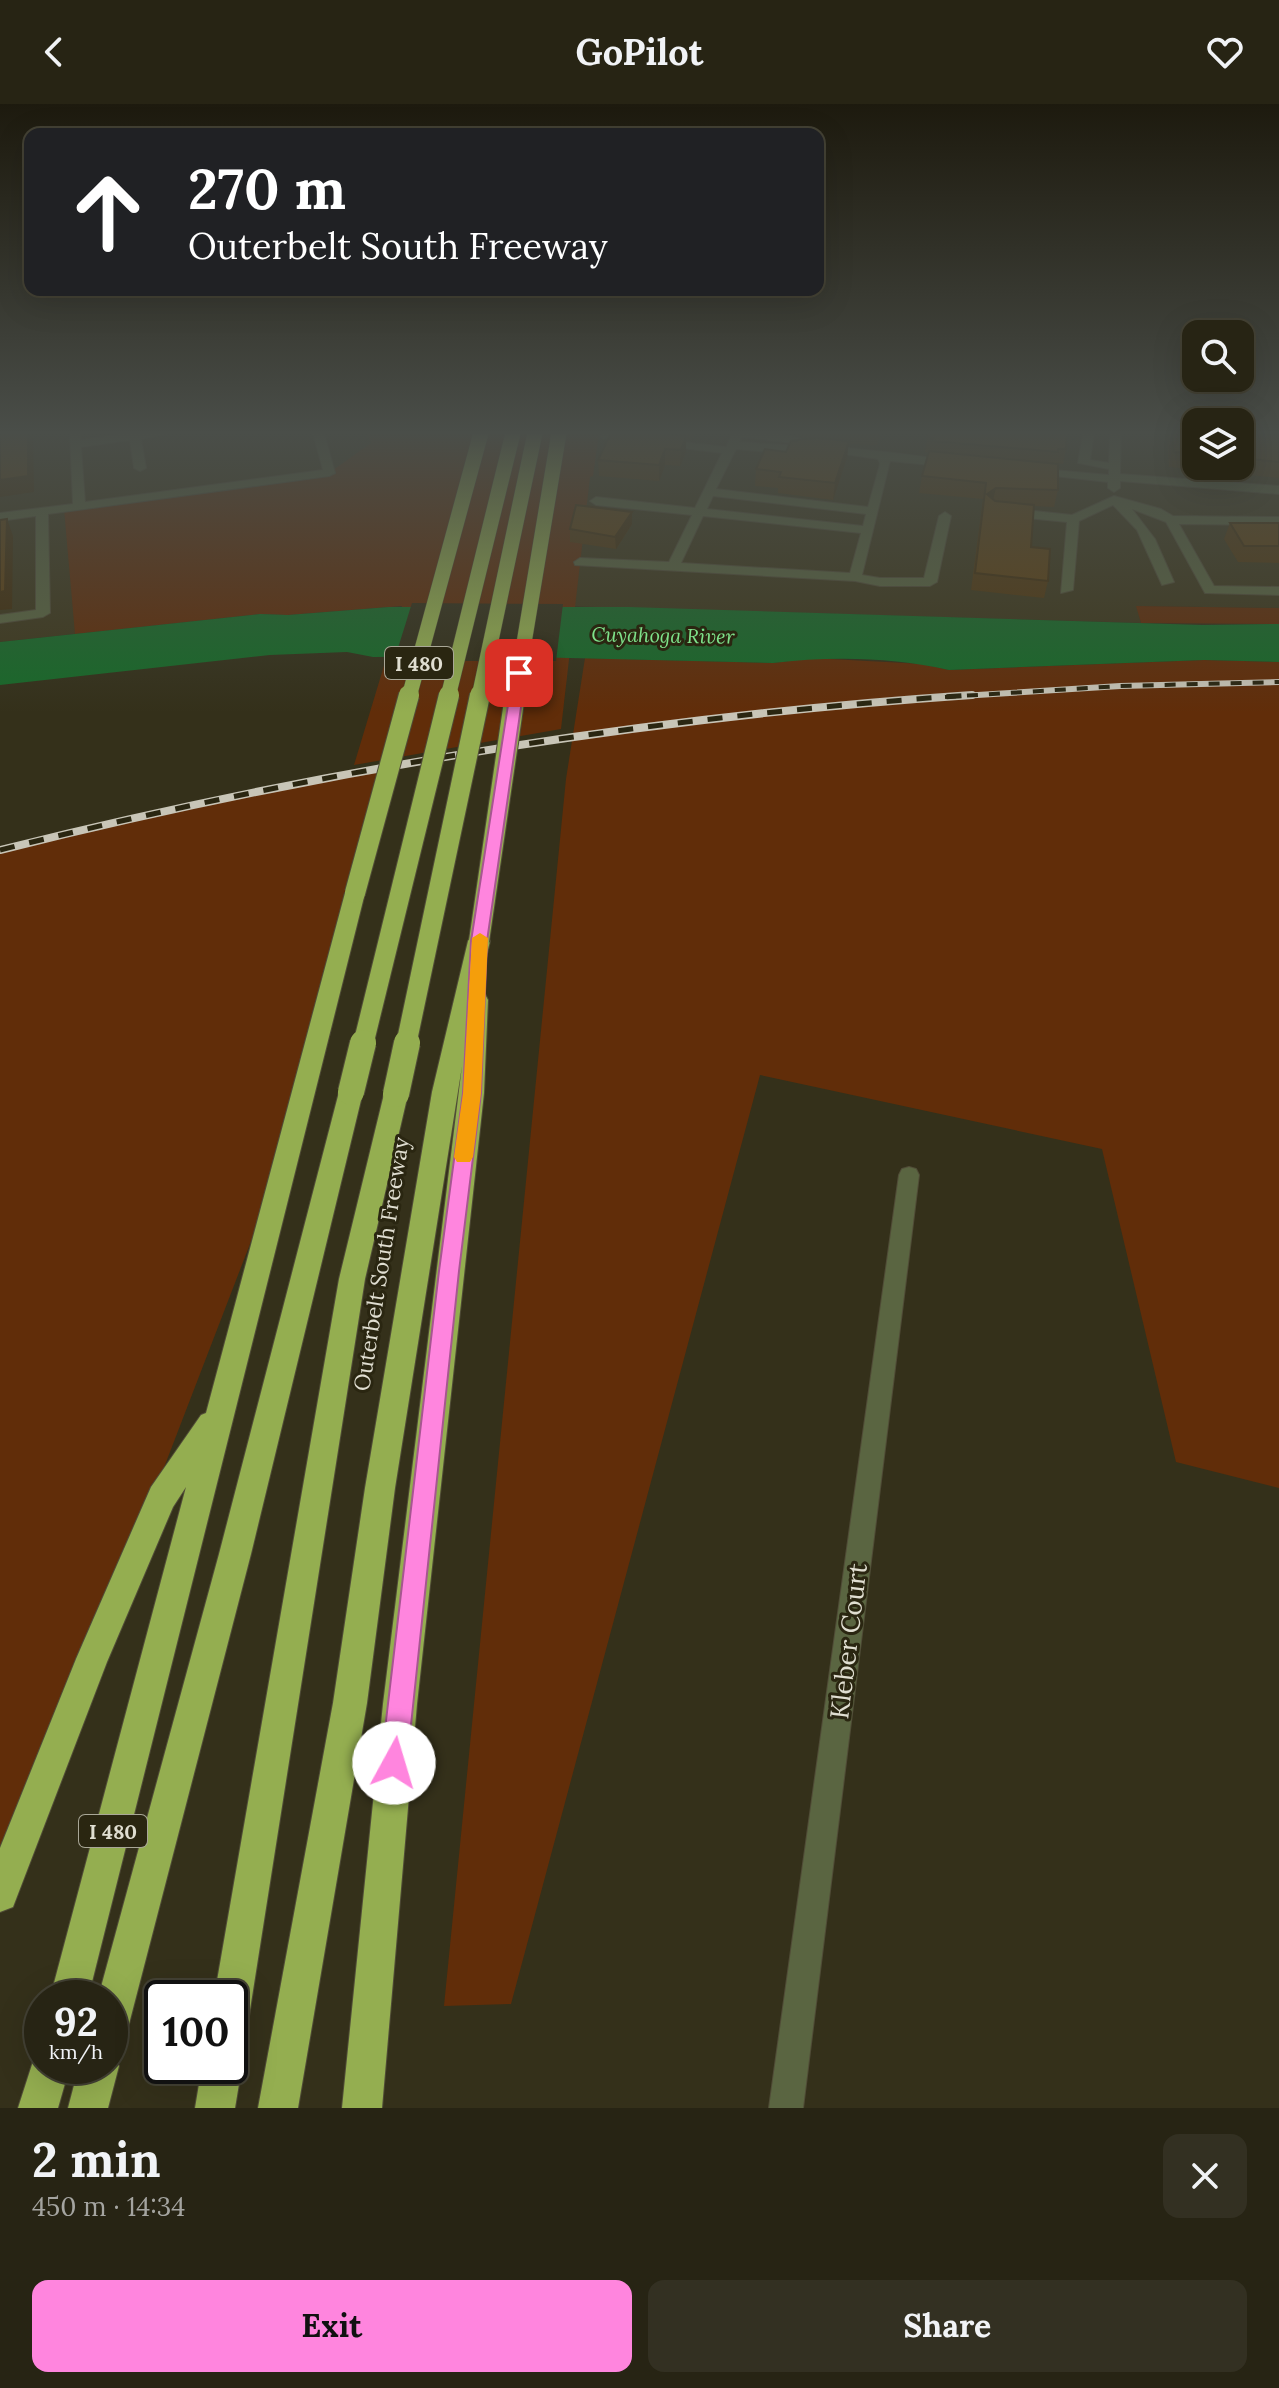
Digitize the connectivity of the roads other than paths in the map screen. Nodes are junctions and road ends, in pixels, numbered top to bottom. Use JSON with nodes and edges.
{"nodes":[{"id":1,"x":42,"y":527,"type":"edge"},
{"id":2,"x":456,"y":527,"type":"edge"},
{"id":3,"x":490,"y":527,"type":"edge"},
{"id":4,"x":515,"y":527,"type":"edge"},
{"id":5,"x":542,"y":527,"type":"edge"},
{"id":6,"x":692,"y":527,"type":"edge"},
{"id":7,"x":833,"y":527,"type":"edge"},
{"id":8,"x":868,"y":527,"type":"edge"},
{"id":9,"x":943,"y":527,"type":"edge"},
{"id":10,"x":1071,"y":527,"type":"edge"},
{"id":11,"x":1142,"y":527,"type":"edge"},
{"id":12,"x":1175,"y":527,"type":"edge"},
{"id":13,"x":867,"y":530,"type":"junction"},
{"id":14,"x":580,"y":562,"type":"dead end"},
{"id":15,"x":673,"y":566,"type":"junction"},
{"id":16,"x":855,"y":577,"type":"junction"},
{"id":17,"x":1167,"y":582,"type":"dead end"},
{"id":18,"x":1066,"y":590,"type":"dead end"},
{"id":19,"x":1279,"y":591,"type":"edge"},
{"id":20,"x":0,"y":619,"type":"edge"},
{"id":21,"x":458,"y":1093,"type":"junction"},
{"id":22,"x":909,"y":1175,"type":"dead end"},
{"id":23,"x":221,"y":1410,"type":"junction"},
{"id":24,"x":0,"y":1894,"type":"edge"},
{"id":25,"x":74,"y":1980,"type":"edge"},
{"id":26,"x":122,"y":1980,"type":"edge"},
{"id":27,"x":236,"y":1980,"type":"edge"},
{"id":28,"x":45,"y":2084,"type":"edge"},
{"id":29,"x":94,"y":2084,"type":"edge"},
{"id":30,"x":219,"y":2084,"type":"edge"},
{"id":31,"x":38,"y":2108,"type":"edge"},
{"id":32,"x":88,"y":2108,"type":"edge"},
{"id":33,"x":215,"y":2108,"type":"edge"},
{"id":34,"x":278,"y":2108,"type":"edge"},
{"id":35,"x":362,"y":2108,"type":"edge"},
{"id":36,"x":786,"y":2108,"type":"edge"}],
"edges":[{"from":1,"to":20,"type":"street"},
{"from":2,"to":23,"type":"highway","number":"I 480","bridge":true},
{"from":3,"to":26,"type":"highway","bridge":true},
{"from":4,"to":27,"type":"highway","bridge":true},
{"from":5,"to":21,"type":"highway","bridge":true},
{"from":6,"to":15,"type":"street"},
{"from":7,"to":13,"type":"street"},
{"from":8,"to":13,"type":"street"},
{"from":9,"to":16,"type":"street"},
{"from":10,"to":18,"type":"street"},
{"from":11,"to":17,"type":"street"},
{"from":12,"to":19,"type":"street"},
{"from":13,"to":16,"type":"street"},
{"from":14,"to":15,"type":"street"},
{"from":15,"to":16,"type":"street"},
{"from":21,"to":34,"type":"highway","name":"Outerbelt South Freeway"},
{"from":21,"to":35,"type":"highway"},
{"from":22,"to":36,"type":"street","name":"Kleber Court"},
{"from":23,"to":24,"type":"highway"},
{"from":23,"to":25,"type":"highway","number":"I 480"},
{"from":28,"to":31,"type":"highway"},
{"from":29,"to":32,"type":"highway"},
{"from":30,"to":33,"type":"highway"}]}
